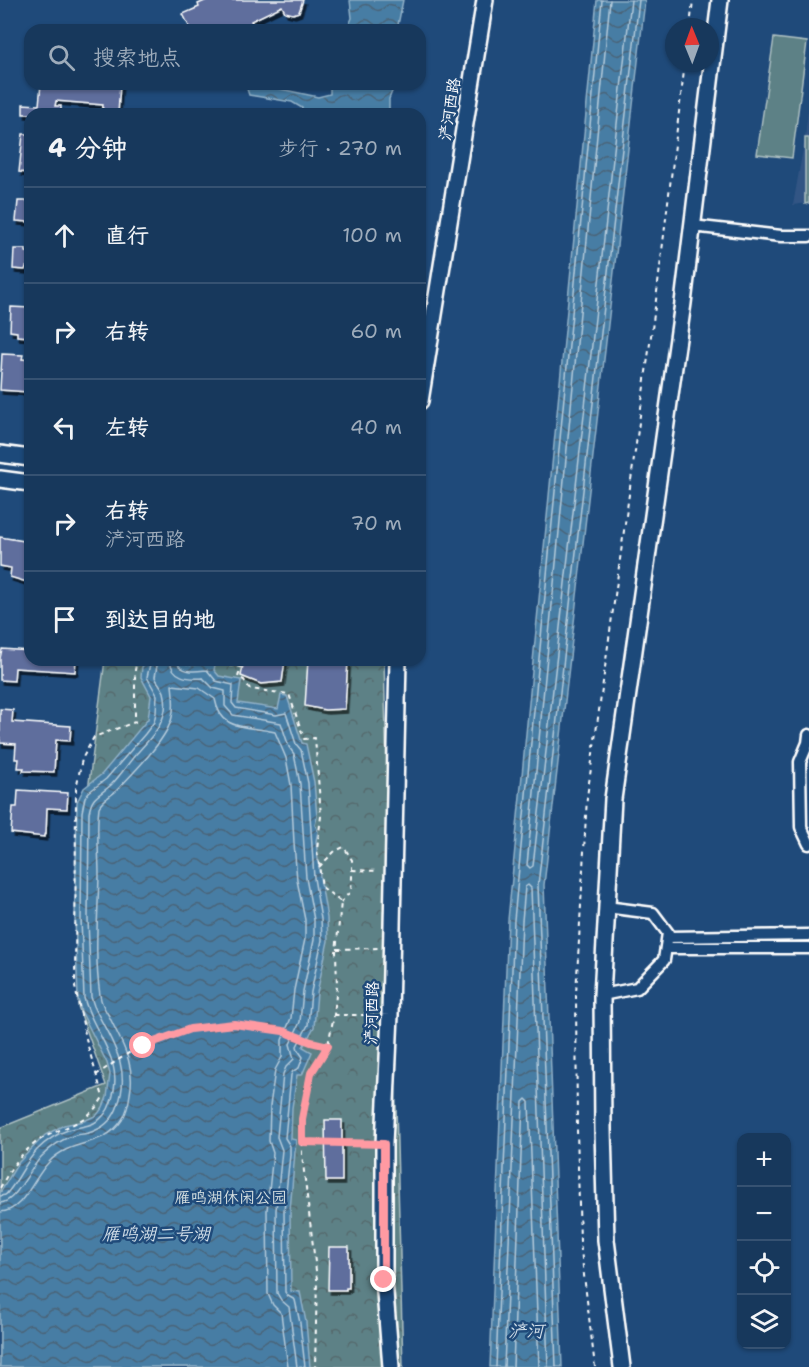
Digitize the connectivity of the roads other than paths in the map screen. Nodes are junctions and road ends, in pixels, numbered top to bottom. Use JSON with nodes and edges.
{"nodes":[{"id":1,"x":485,"y":0,"type":"edge"},
{"id":2,"x":720,"y":0,"type":"edge"},
{"id":3,"x":692,"y":226,"type":"junction"},
{"id":4,"x":809,"y":236,"type":"edge"},
{"id":5,"x":426,"y":364,"type":"edge"},
{"id":6,"x":0,"y":454,"type":"edge"},
{"id":7,"x":24,"y":457,"type":"edge"},
{"id":8,"x":0,"y":479,"type":"edge"},
{"id":9,"x":24,"y":482,"type":"edge"},
{"id":10,"x":398,"y":666,"type":"edge"},
{"id":11,"x":809,"y":735,"type":"edge"},
{"id":12,"x":809,"y":844,"type":"edge"},
{"id":13,"x":606,"y":907,"type":"junction"},
{"id":14,"x":809,"y":935,"type":"edge"},
{"id":15,"x":668,"y":937,"type":"junction"},
{"id":16,"x":666,"y":948,"type":"junction"},
{"id":17,"x":809,"y":948,"type":"edge"},
{"id":18,"x":602,"y":995,"type":"junction"},
{"id":19,"x":391,"y":1367,"type":"edge"},
{"id":20,"x":622,"y":1367,"type":"edge"}],
"edges":[{"from":1,"to":5,"type":"street","name":"浐河西路"},
{"from":2,"to":3,"type":"street"},
{"from":3,"to":4,"type":"street"},
{"from":3,"to":13,"type":"street"},
{"from":6,"to":7,"type":"street"},
{"from":8,"to":9,"type":"street"},
{"from":10,"to":19,"type":"street","name":"浐河西路"},
{"from":11,"to":12,"type":"street"},
{"from":13,"to":15,"type":"street"},
{"from":13,"to":18,"type":"street"},
{"from":14,"to":15,"type":"street"},
{"from":15,"to":16,"type":"street"},
{"from":16,"to":17,"type":"street"},
{"from":16,"to":18,"type":"street"},
{"from":18,"to":20,"type":"street"}]}
